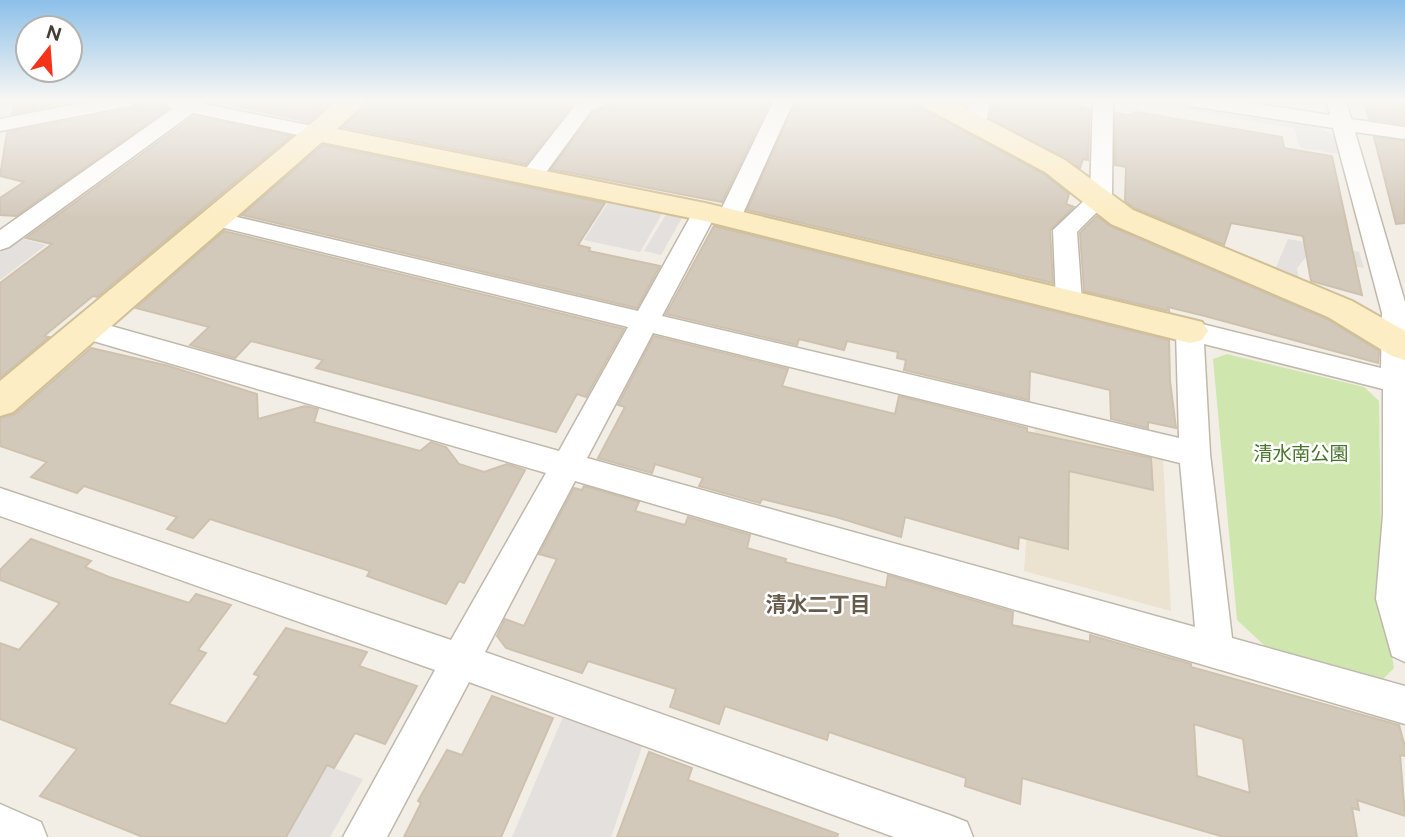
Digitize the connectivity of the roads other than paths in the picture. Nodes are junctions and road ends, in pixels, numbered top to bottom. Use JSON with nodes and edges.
{"nodes":[{"id":1,"x":142,"y":139,"type":"edge"},
{"id":2,"x":309,"y":139,"type":"edge"},
{"id":3,"x":351,"y":139,"type":"edge"},
{"id":4,"x":560,"y":139,"type":"edge"},
{"id":5,"x":761,"y":139,"type":"edge"},
{"id":6,"x":1017,"y":139,"type":"edge"},
{"id":7,"x":1102,"y":139,"type":"edge"},
{"id":8,"x":1349,"y":139,"type":"edge"},
{"id":9,"x":531,"y":177,"type":"junction"},
{"id":10,"x":1101,"y":197,"type":"junction"},
{"id":11,"x":717,"y":216,"type":"junction"},
{"id":12,"x":216,"y":219,"type":"junction"},
{"id":13,"x":4,"y":235,"type":"edge"},
{"id":14,"x":1379,"y":249,"type":"junction"},
{"id":15,"x":1405,"y":254,"type":"edge"},
{"id":16,"x":1069,"y":302,"type":"junction"},
{"id":17,"x":645,"y":322,"type":"junction"},
{"id":18,"x":86,"y":329,"type":"junction"},
{"id":19,"x":1190,"y":331,"type":"junction"},
{"id":20,"x":1399,"y":344,"type":"edge"},
{"id":21,"x":1396,"y":382,"type":"junction"},
{"id":22,"x":0,"y":402,"type":"edge"},
{"id":23,"x":1195,"y":454,"type":"junction"},
{"id":24,"x":565,"y":465,"type":"junction"},
{"id":25,"x":0,"y":502,"type":"edge"},
{"id":26,"x":1402,"y":516,"type":"edge"},
{"id":27,"x":1405,"y":644,"type":"edge"},
{"id":28,"x":1215,"y":649,"type":"junction"},
{"id":29,"x":460,"y":661,"type":"junction"},
{"id":30,"x":1405,"y":705,"type":"edge"},
{"id":31,"x":0,"y":825,"type":"edge"},
{"id":32,"x":26,"y":837,"type":"edge"},
{"id":33,"x":364,"y":837,"type":"edge"},
{"id":34,"x":952,"y":837,"type":"edge"}],
"edges":[{"from":1,"to":13,"type":"street"},
{"from":2,"to":12,"type":"street"},
{"from":3,"to":9,"type":"street"},
{"from":4,"to":9,"type":"street"},
{"from":5,"to":11,"type":"street"},
{"from":6,"to":10,"type":"street"},
{"from":7,"to":10,"type":"street"},
{"from":8,"to":14,"type":"street"},
{"from":9,"to":11,"type":"street"},
{"from":10,"to":16,"type":"street"},
{"from":10,"to":20,"type":"street"},
{"from":11,"to":16,"type":"street"},
{"from":11,"to":17,"type":"street"},
{"from":12,"to":17,"type":"street"},
{"from":12,"to":18,"type":"street"},
{"from":14,"to":15,"type":"street"},
{"from":14,"to":20,"type":"street"},
{"from":16,"to":19,"type":"street"},
{"from":17,"to":23,"type":"street"},
{"from":17,"to":24,"type":"street"},
{"from":18,"to":22,"type":"street"},
{"from":18,"to":24,"type":"street"},
{"from":19,"to":21,"type":"street"},
{"from":19,"to":23,"type":"street"},
{"from":20,"to":21,"type":"street"},
{"from":21,"to":26,"type":"street"},
{"from":23,"to":28,"type":"street"},
{"from":24,"to":28,"type":"street"},
{"from":24,"to":29,"type":"street"},
{"from":25,"to":29,"type":"street"},
{"from":26,"to":27,"type":"street"},
{"from":28,"to":30,"type":"street"},
{"from":29,"to":33,"type":"street"},
{"from":29,"to":34,"type":"street"},
{"from":31,"to":32,"type":"street"}]}
